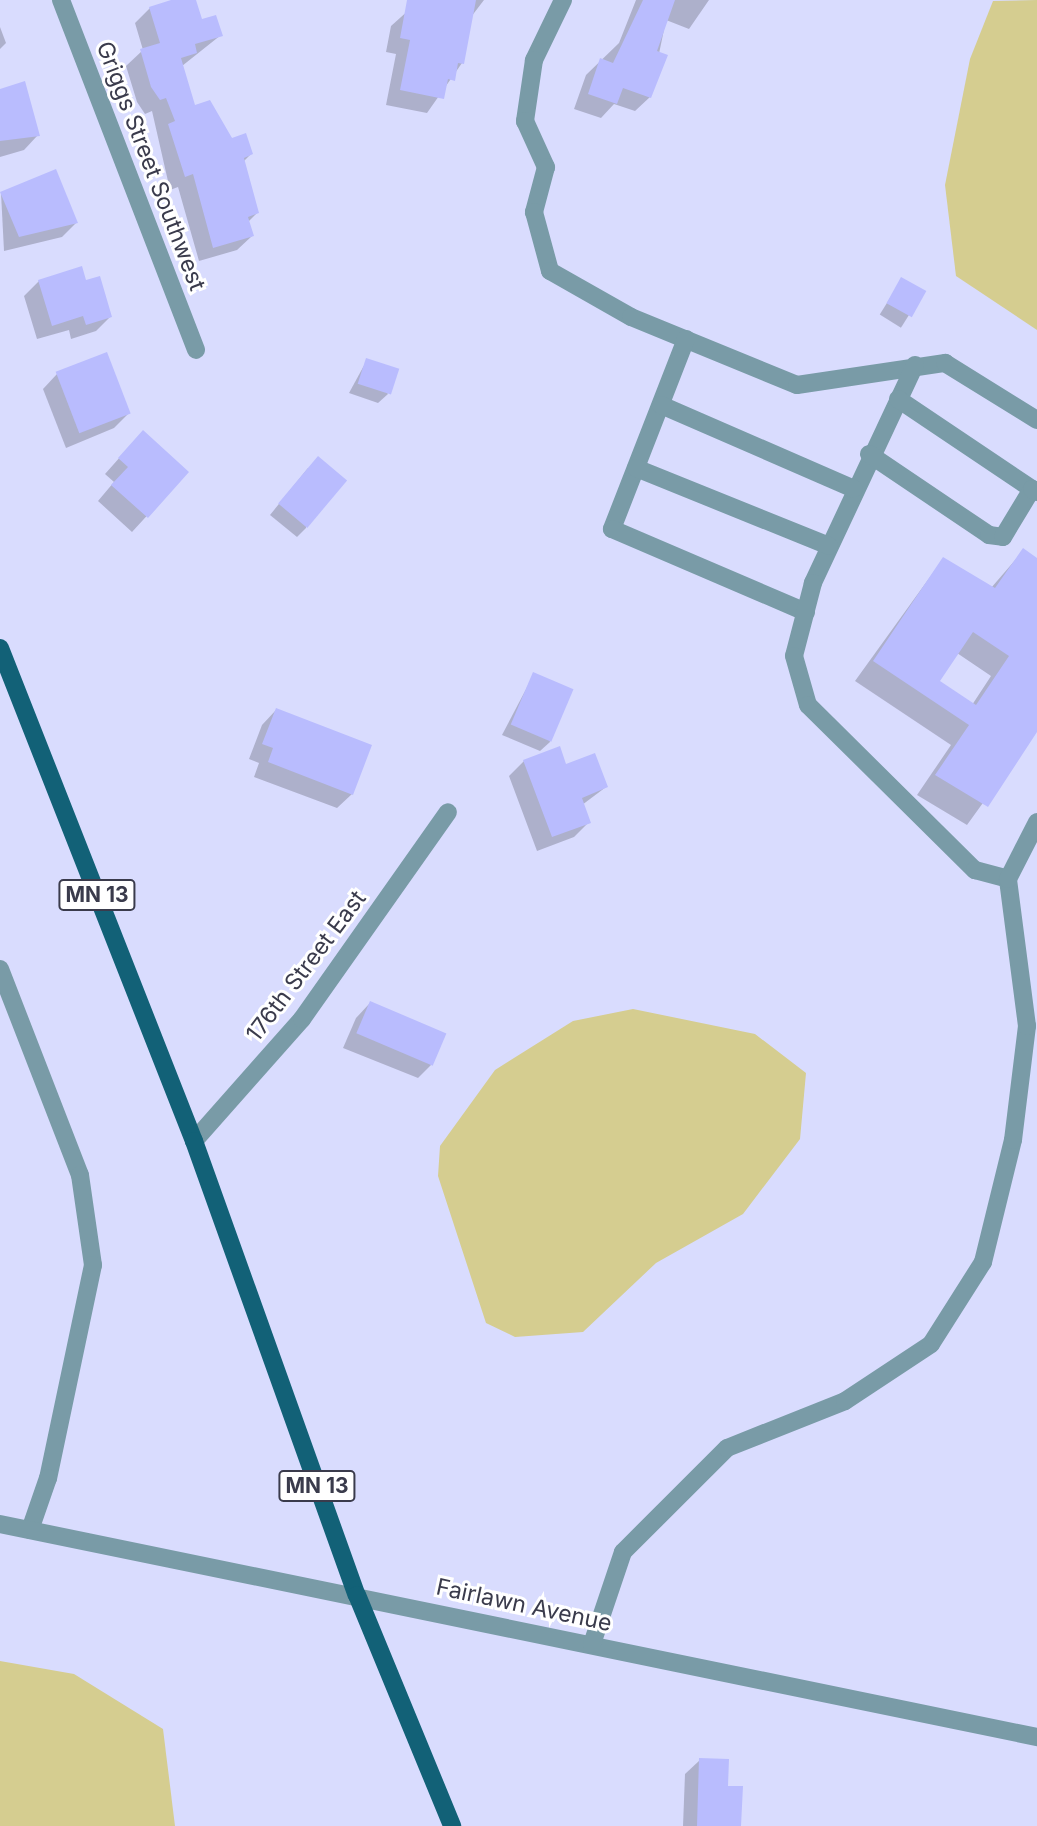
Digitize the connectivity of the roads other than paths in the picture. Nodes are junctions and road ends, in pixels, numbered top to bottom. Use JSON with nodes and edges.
{"nodes":[{"id":1,"x":61,"y":0,"type":"edge"},
{"id":2,"x":563,"y":0,"type":"edge"},
{"id":3,"x":687,"y":340,"type":"junction"},
{"id":4,"x":195,"y":350,"type":"dead end"},
{"id":5,"x":915,"y":365,"type":"junction"},
{"id":6,"x":898,"y":399,"type":"junction"},
{"id":7,"x":661,"y":405,"type":"junction"},
{"id":8,"x":1037,"y":419,"type":"edge"},
{"id":9,"x":869,"y":454,"type":"junction"},
{"id":10,"x":636,"y":468,"type":"junction"},
{"id":11,"x":854,"y":489,"type":"junction"},
{"id":12,"x":1034,"y":490,"type":"edge"},
{"id":13,"x":829,"y":546,"type":"junction"},
{"id":14,"x":806,"y":612,"type":"junction"},
{"id":15,"x":0,"y":648,"type":"edge"},
{"id":16,"x":448,"y":812,"type":"dead end"},
{"id":17,"x":1036,"y":826,"type":"edge"},
{"id":18,"x":1008,"y":879,"type":"junction"},
{"id":19,"x":0,"y":969,"type":"edge"},
{"id":20,"x":194,"y":1141,"type":"junction"},
{"id":21,"x":0,"y":1524,"type":"edge"},
{"id":22,"x":30,"y":1530,"type":"junction"},
{"id":23,"x":356,"y":1595,"type":"junction"},
{"id":24,"x":592,"y":1644,"type":"junction"},
{"id":25,"x":1037,"y":1737,"type":"edge"},
{"id":26,"x":452,"y":1826,"type":"edge"}],
"edges":[{"from":1,"to":4,"type":"street","name":"Griggs Street Southwest"},
{"from":2,"to":3,"type":"street"},
{"from":3,"to":5,"type":"street"},
{"from":3,"to":7,"type":"street"},
{"from":5,"to":6,"type":"street"},
{"from":5,"to":8,"type":"street"},
{"from":6,"to":9,"type":"street"},
{"from":6,"to":12,"type":"street"},
{"from":7,"to":10,"type":"street"},
{"from":7,"to":11,"type":"street"},
{"from":9,"to":11,"type":"street"},
{"from":9,"to":12,"type":"street"},
{"from":10,"to":13,"type":"street"},
{"from":10,"to":14,"type":"street"},
{"from":11,"to":13,"type":"street"},
{"from":13,"to":14,"type":"street"},
{"from":14,"to":18,"type":"street"},
{"from":15,"to":20,"type":"main road","number":"MN 13"},
{"from":16,"to":20,"type":"street","name":"176th Street East"},
{"from":17,"to":18,"type":"street"},
{"from":18,"to":24,"type":"street"},
{"from":19,"to":22,"type":"street"},
{"from":20,"to":23,"type":"main road","number":"MN 13"},
{"from":21,"to":22,"type":"street","name":"Fairlawn Avenue"},
{"from":22,"to":23,"type":"street","name":"Fairlawn Avenue"},
{"from":23,"to":24,"type":"street","name":"Fairlawn Avenue"},
{"from":23,"to":26,"type":"main road","number":"MN 13"},
{"from":24,"to":25,"type":"street","name":"Fairlawn Avenue"}]}
